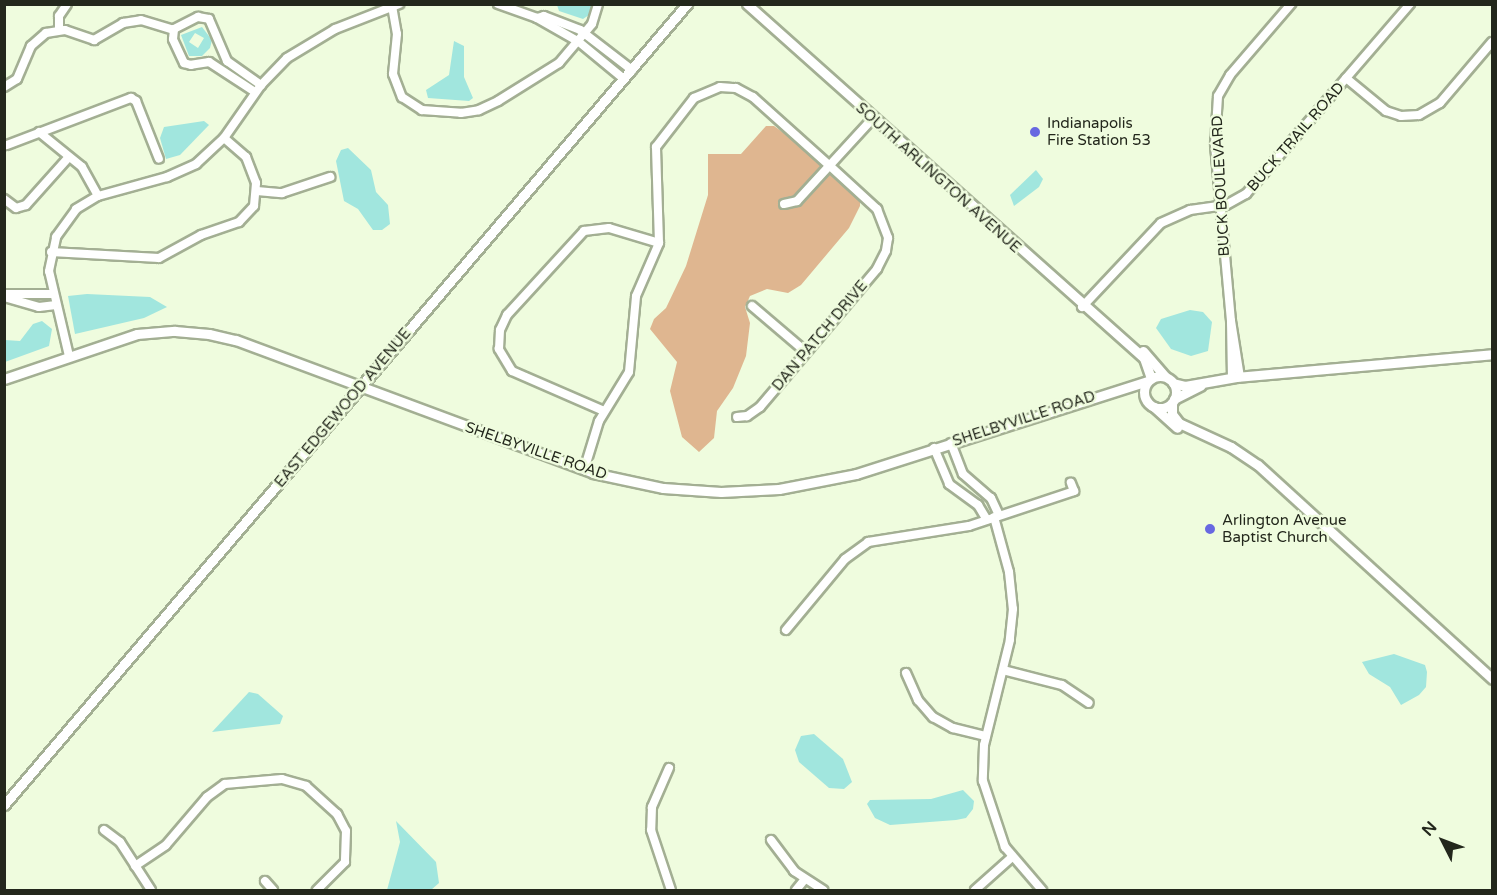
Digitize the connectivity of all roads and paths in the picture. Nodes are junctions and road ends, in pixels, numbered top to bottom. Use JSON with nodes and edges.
{"nodes":[{"id":1,"x":67,"y":4,"type":"edge"},
{"id":2,"x":498,"y":4,"type":"edge"},
{"id":3,"x":598,"y":4,"type":"edge"},
{"id":4,"x":747,"y":4,"type":"edge"},
{"id":5,"x":1291,"y":4,"type":"edge"},
{"id":6,"x":1410,"y":4,"type":"edge"},
{"id":7,"x":395,"y":5,"type":"edge"},
{"id":8,"x":684,"y":6,"type":"edge"},
{"id":9,"x":59,"y":30,"type":"junction"},
{"id":10,"x":174,"y":30,"type":"junction"},
{"id":11,"x":582,"y":38,"type":"junction"},
{"id":12,"x":1492,"y":42,"type":"edge"},
{"id":13,"x":632,"y":70,"type":"junction"},
{"id":14,"x":1346,"y":78,"type":"junction"},
{"id":15,"x":624,"y":79,"type":"junction"},
{"id":16,"x":261,"y":85,"type":"junction"},
{"id":17,"x":4,"y":87,"type":"edge"},
{"id":18,"x":255,"y":93,"type":"junction"},
{"id":19,"x":873,"y":118,"type":"junction"},
{"id":20,"x":39,"y":132,"type":"junction"},
{"id":21,"x":224,"y":138,"type":"junction"},
{"id":22,"x":7,"y":145,"type":"dead end"},
{"id":23,"x":68,"y":158,"type":"junction"},
{"id":24,"x":159,"y":159,"type":"dead end"},
{"id":25,"x":830,"y":166,"type":"junction"},
{"id":26,"x":330,"y":177,"type":"dead end"},
{"id":27,"x":256,"y":191,"type":"junction"},
{"id":28,"x":98,"y":196,"type":"junction"},
{"id":29,"x":4,"y":199,"type":"edge"},
{"id":30,"x":784,"y":204,"type":"dead end"},
{"id":31,"x":1220,"y":206,"type":"junction"},
{"id":32,"x":659,"y":243,"type":"junction"},
{"id":33,"x":51,"y":252,"type":"junction"},
{"id":34,"x":53,"y":294,"type":"junction"},
{"id":35,"x":4,"y":295,"type":"edge"},
{"id":36,"x":56,"y":305,"type":"junction"},
{"id":37,"x":752,"y":306,"type":"dead end"},
{"id":38,"x":1082,"y":307,"type":"junction"},
{"id":39,"x":1132,"y":348,"type":"junction"},
{"id":40,"x":806,"y":352,"type":"junction"},
{"id":41,"x":1492,"y":354,"type":"edge"},
{"id":42,"x":69,"y":356,"type":"junction"},
{"id":43,"x":1165,"y":376,"type":"junction"},
{"id":44,"x":1236,"y":378,"type":"junction"},
{"id":45,"x":4,"y":379,"type":"edge"},
{"id":46,"x":1149,"y":379,"type":"junction"},
{"id":47,"x":1173,"y":383,"type":"junction"},
{"id":48,"x":1203,"y":384,"type":"junction"},
{"id":49,"x":361,"y":387,"type":"junction"},
{"id":50,"x":1111,"y":391,"type":"junction"},
{"id":51,"x":1144,"y":396,"type":"junction"},
{"id":52,"x":1173,"y":401,"type":"junction"},
{"id":53,"x":1154,"y":407,"type":"junction"},
{"id":54,"x":604,"y":411,"type":"junction"},
{"id":55,"x":737,"y":417,"type":"dead end"},
{"id":56,"x":1202,"y":435,"type":"junction"},
{"id":57,"x":951,"y":443,"type":"junction"},
{"id":58,"x":934,"y":448,"type":"junction"},
{"id":59,"x":584,"y":470,"type":"junction"},
{"id":60,"x":1071,"y":483,"type":"dead end"},
{"id":61,"x":993,"y":518,"type":"junction"},
{"id":62,"x":786,"y":630,"type":"dead end"},
{"id":63,"x":1003,"y":670,"type":"junction"},
{"id":64,"x":906,"y":673,"type":"dead end"},
{"id":65,"x":1492,"y":679,"type":"edge"},
{"id":66,"x":1089,"y":704,"type":"dead end"},
{"id":67,"x":986,"y":736,"type":"junction"},
{"id":68,"x":669,"y":768,"type":"dead end"},
{"id":69,"x":4,"y":805,"type":"edge"},
{"id":70,"x":104,"y":830,"type":"dead end"},
{"id":71,"x":771,"y":840,"type":"dead end"},
{"id":72,"x":1012,"y":857,"type":"junction"},
{"id":73,"x":135,"y":866,"type":"junction"},
{"id":74,"x":804,"y":880,"type":"junction"},
{"id":75,"x":265,"y":881,"type":"dead end"},
{"id":76,"x":151,"y":891,"type":"edge"},
{"id":77,"x":273,"y":891,"type":"edge"},
{"id":78,"x":317,"y":891,"type":"edge"},
{"id":79,"x":671,"y":891,"type":"edge"},
{"id":80,"x":796,"y":891,"type":"edge"},
{"id":81,"x":824,"y":891,"type":"edge"},
{"id":82,"x":975,"y":891,"type":"edge"},
{"id":83,"x":1042,"y":891,"type":"edge"}],
"edges":[{"from":1,"to":9,"type":"street"},
{"from":2,"to":11,"type":"street"},
{"from":3,"to":11,"type":"street"},
{"from":4,"to":19,"type":"main road","name":"SOUTH ARLINGTON AVENUE"},
{"from":5,"to":31,"type":"street","name":"BUCK BOULEVARD"},
{"from":6,"to":14,"type":"street","name":"BUCK TRAIL ROAD"},
{"from":7,"to":11,"type":"street"},
{"from":7,"to":16,"type":"street"},
{"from":8,"to":13,"type":"main road","name":"EAST EDGEWOOD AVENUE"},
{"from":9,"to":10,"type":"street"},
{"from":9,"to":17,"type":"street"},
{"from":10,"to":16,"type":"street"},
{"from":10,"to":18,"type":"street"},
{"from":11,"to":13,"type":"street"},
{"from":11,"to":15,"type":"street"},
{"from":12,"to":14,"type":"street"},
{"from":13,"to":15,"type":"main road","name":"EAST EDGEWOOD AVENUE"},
{"from":14,"to":31,"type":"street","name":"BUCK TRAIL ROAD"},
{"from":15,"to":49,"type":"main road","name":"EAST EDGEWOOD AVENUE"},
{"from":16,"to":18,"type":"street"},
{"from":18,"to":21,"type":"street"},
{"from":19,"to":25,"type":"street"},
{"from":19,"to":38,"type":"main road","name":"SOUTH ARLINGTON AVENUE"},
{"from":20,"to":22,"type":"street"},
{"from":20,"to":23,"type":"street"},
{"from":20,"to":24,"type":"street"},
{"from":21,"to":27,"type":"street"},
{"from":21,"to":28,"type":"street"},
{"from":23,"to":28,"type":"street"},
{"from":23,"to":29,"type":"street"},
{"from":25,"to":30,"type":"street"},
{"from":25,"to":32,"type":"street"},
{"from":25,"to":40,"type":"street","name":"DAN PATCH DRIVE"},
{"from":26,"to":27,"type":"street"},
{"from":27,"to":33,"type":"street"},
{"from":28,"to":33,"type":"street"},
{"from":31,"to":38,"type":"street","name":"BUCK TRAIL ROAD"},
{"from":31,"to":44,"type":"street","name":"BUCK BOULEVARD"},
{"from":32,"to":54,"type":"street"},
{"from":32,"to":54,"type":"street"},
{"from":33,"to":34,"type":"street"},
{"from":34,"to":35,"type":"street"},
{"from":34,"to":36,"type":"street"},
{"from":35,"to":36,"type":"street"},
{"from":36,"to":42,"type":"street"},
{"from":37,"to":40,"type":"street"},
{"from":38,"to":39,"type":"main road","name":"SOUTH ARLINGTON AVENUE"},
{"from":39,"to":43,"type":"main road","name":"SOUTH ARLINGTON AVENUE"},
{"from":39,"to":46,"type":"main road","name":"SOUTH ARLINGTON AVENUE"},
{"from":40,"to":55,"type":"street","name":"DAN PATCH DRIVE"},
{"from":41,"to":44,"type":"main road"},
{"from":42,"to":45,"type":"main road","name":"SHELBYVILLE ROAD"},
{"from":42,"to":49,"type":"main road","name":"SHELBYVILLE ROAD"},
{"from":43,"to":46,"type":"main road"},
{"from":43,"to":47,"type":"main road"},
{"from":44,"to":48,"type":"main road"},
{"from":46,"to":50,"type":"main road"},
{"from":46,"to":51,"type":"main road"},
{"from":47,"to":48,"type":"main road"},
{"from":47,"to":52,"type":"main road"},
{"from":48,"to":52,"type":"main road"},
{"from":49,"to":59,"type":"main road","name":"SHELBYVILLE ROAD"},
{"from":49,"to":69,"type":"main road","name":"EAST EDGEWOOD AVENUE"},
{"from":50,"to":51,"type":"main road"},
{"from":50,"to":57,"type":"main road","name":"SHELBYVILLE ROAD"},
{"from":51,"to":53,"type":"main road"},
{"from":52,"to":53,"type":"main road"},
{"from":52,"to":56,"type":"main road"},
{"from":53,"to":56,"type":"main road"},
{"from":54,"to":59,"type":"street"},
{"from":56,"to":65,"type":"main road"},
{"from":57,"to":58,"type":"main road","name":"SHELBYVILLE ROAD"},
{"from":57,"to":61,"type":"street"},
{"from":58,"to":59,"type":"main road","name":"SHELBYVILLE ROAD"},
{"from":58,"to":61,"type":"street"},
{"from":60,"to":61,"type":"street"},
{"from":61,"to":62,"type":"street"},
{"from":61,"to":63,"type":"street"},
{"from":63,"to":66,"type":"street"},
{"from":63,"to":67,"type":"street"},
{"from":64,"to":67,"type":"street"},
{"from":67,"to":72,"type":"street"},
{"from":68,"to":79,"type":"street"},
{"from":70,"to":73,"type":"street"},
{"from":71,"to":74,"type":"street"},
{"from":72,"to":82,"type":"street"},
{"from":72,"to":83,"type":"street"},
{"from":73,"to":76,"type":"street"},
{"from":73,"to":78,"type":"street"},
{"from":74,"to":80,"type":"street"},
{"from":74,"to":81,"type":"street"},
{"from":75,"to":77,"type":"street"}]}
